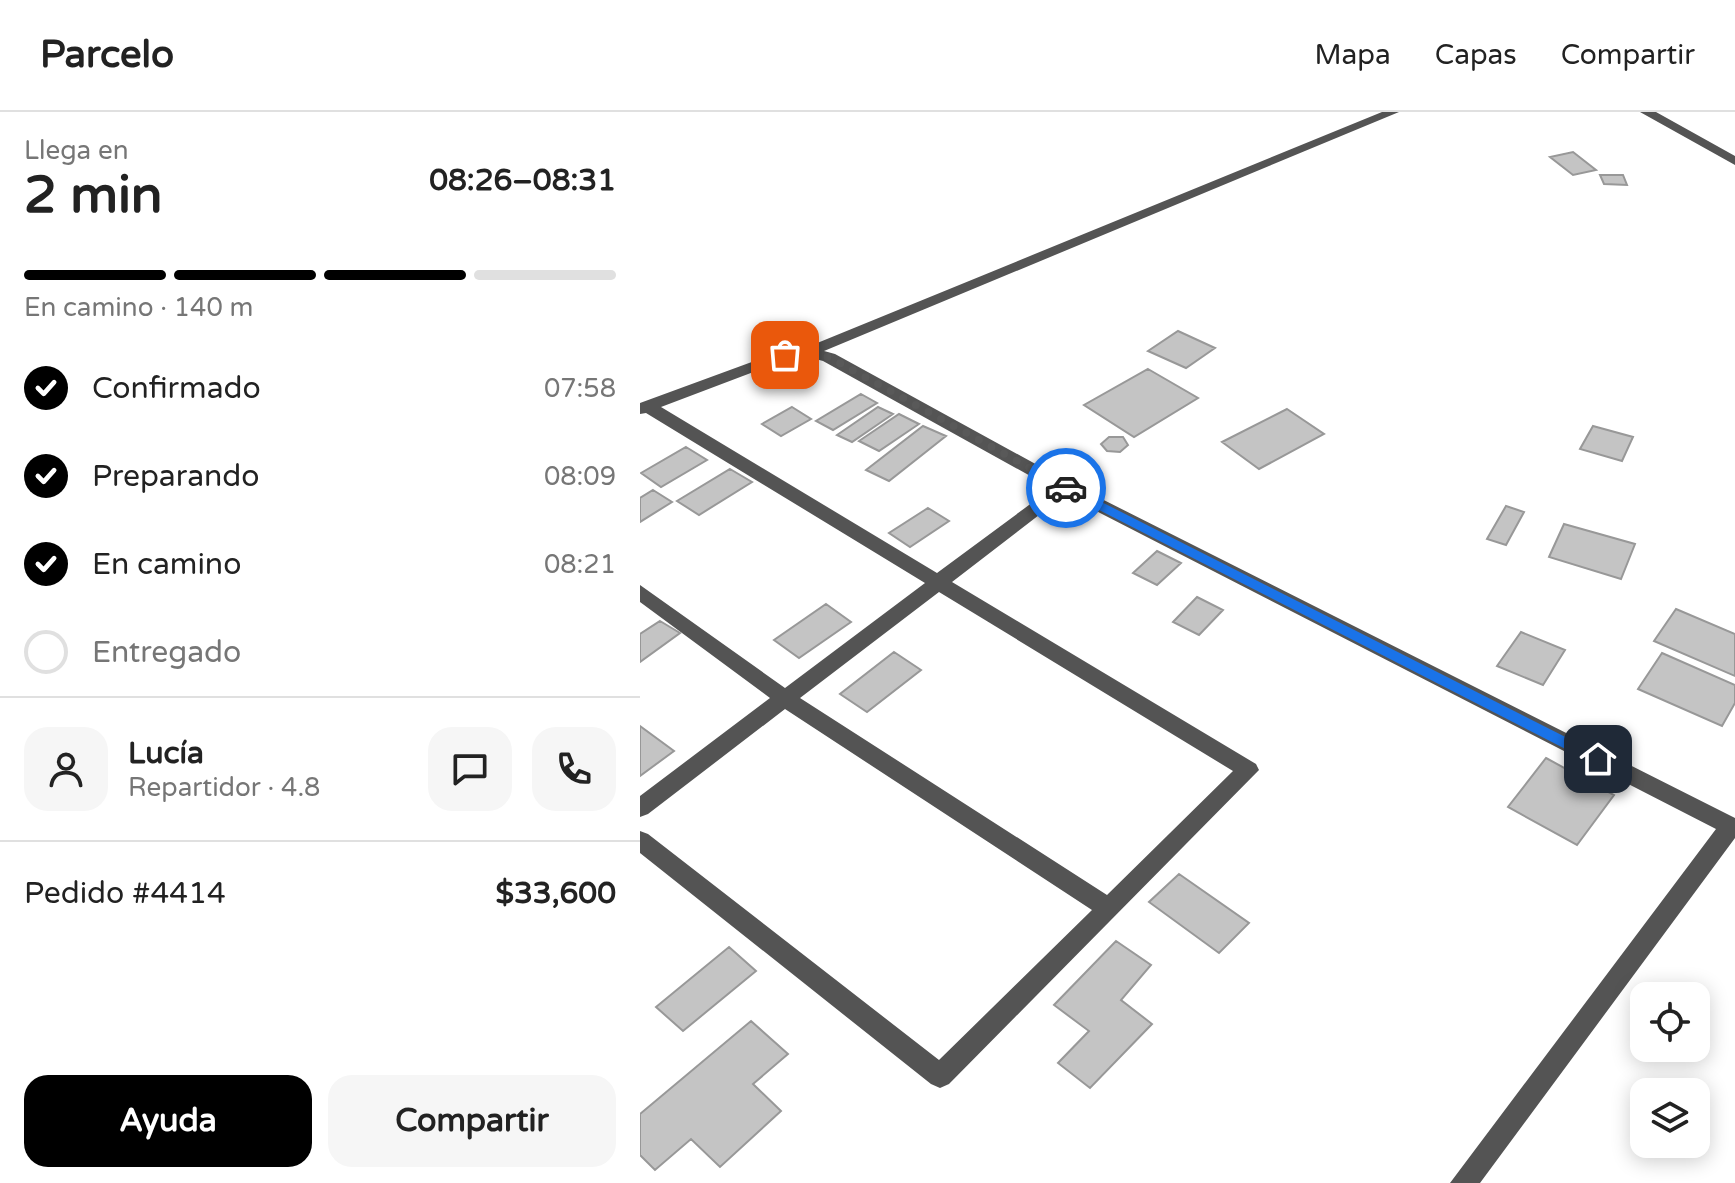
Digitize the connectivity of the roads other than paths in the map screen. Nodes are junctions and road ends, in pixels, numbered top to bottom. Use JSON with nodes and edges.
{"nodes":[{"id":1,"x":1393,"y":112,"type":"edge"},
{"id":2,"x":1646,"y":112,"type":"edge"},
{"id":3,"x":1735,"y":161,"type":"edge"},
{"id":4,"x":808,"y":352,"type":"junction"},
{"id":5,"x":643,"y":408,"type":"edge"},
{"id":6,"x":1064,"y":487,"type":"junction"},
{"id":7,"x":934,"y":584,"type":"junction"},
{"id":8,"x":640,"y":592,"type":"edge"},
{"id":9,"x":784,"y":698,"type":"junction"},
{"id":10,"x":640,"y":808,"type":"edge"},
{"id":11,"x":1733,"y":827,"type":"edge"},
{"id":12,"x":640,"y":840,"type":"edge"},
{"id":13,"x":1109,"y":909,"type":"junction"},
{"id":14,"x":1464,"y":1183,"type":"edge"}],
"edges":[{"from":1,"to":4,"type":"street"},
{"from":2,"to":3,"type":"street"},
{"from":4,"to":5,"type":"street"},
{"from":4,"to":6,"type":"street"},
{"from":5,"to":7,"type":"street"},
{"from":6,"to":7,"type":"street"},
{"from":6,"to":11,"type":"street"},
{"from":7,"to":9,"type":"street"},
{"from":7,"to":13,"type":"street"},
{"from":8,"to":9,"type":"street"},
{"from":9,"to":10,"type":"street"},
{"from":9,"to":13,"type":"street"},
{"from":11,"to":14,"type":"street"},
{"from":12,"to":13,"type":"street"}]}
